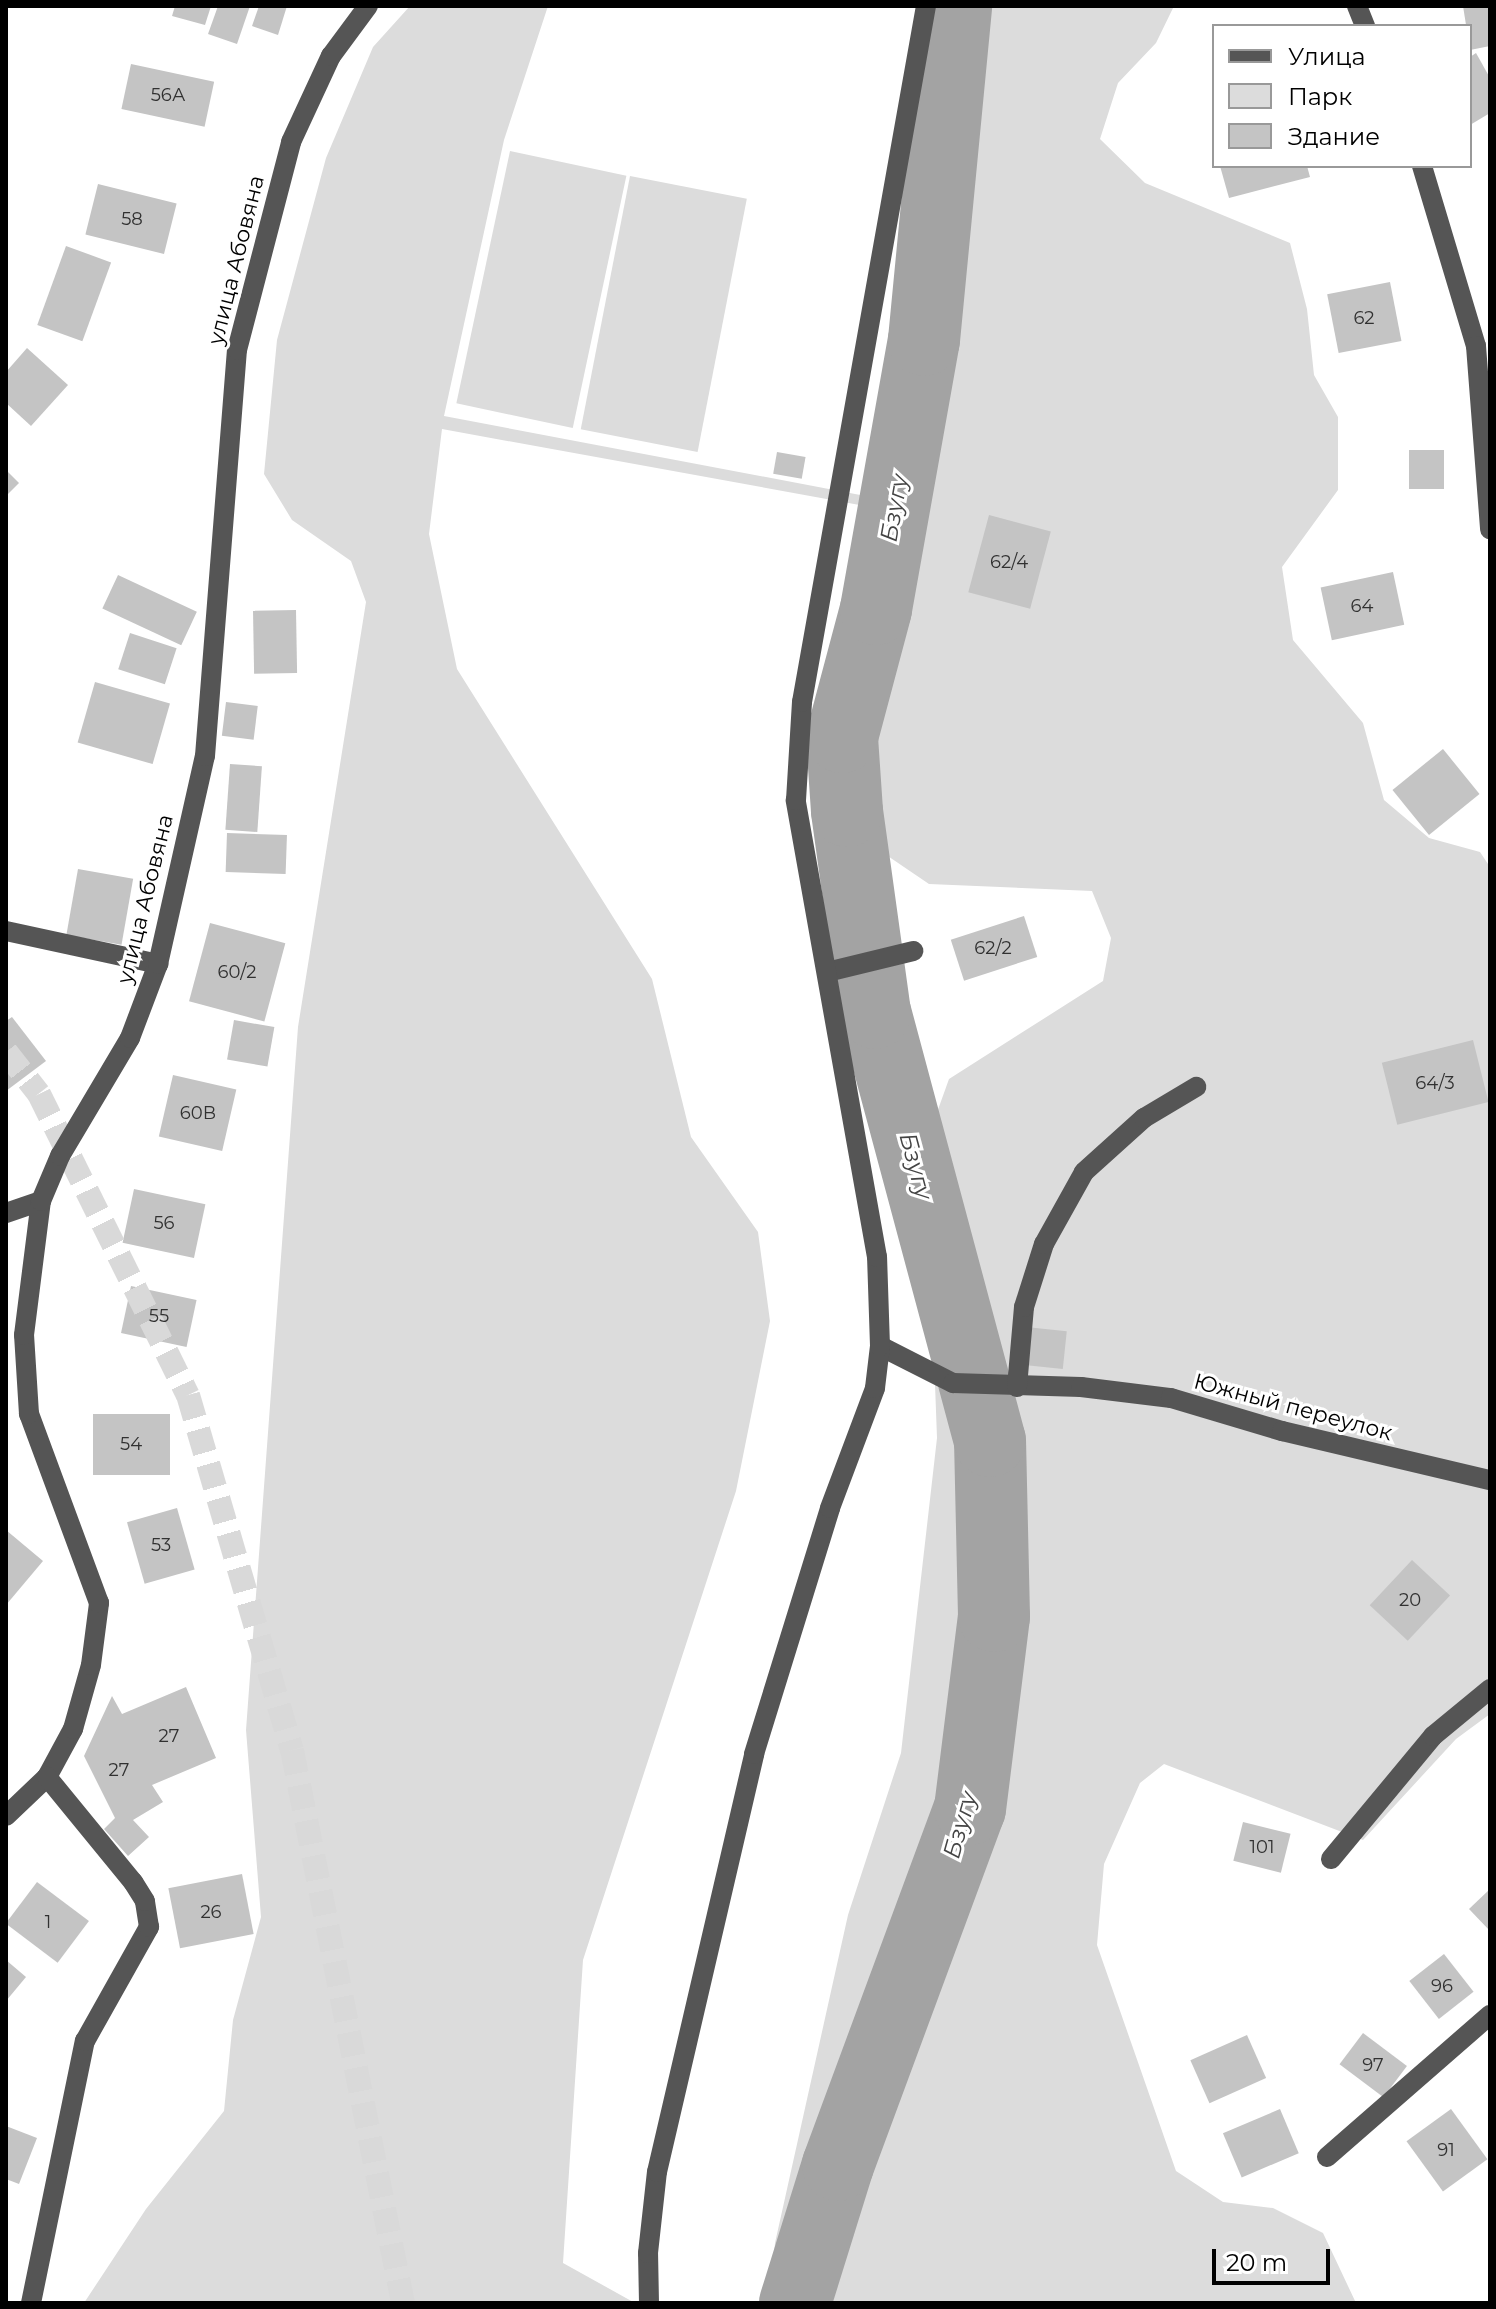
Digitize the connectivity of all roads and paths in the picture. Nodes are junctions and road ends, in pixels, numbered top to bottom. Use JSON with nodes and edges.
{"nodes":[{"id":1,"x":368,"y":6,"type":"edge"},
{"id":2,"x":926,"y":6,"type":"edge"},
{"id":3,"x":1423,"y":168,"type":"edge"},
{"id":4,"x":1490,"y":529,"type":"edge"},
{"id":5,"x":6,"y":931,"type":"edge"},
{"id":6,"x":913,"y":951,"type":"dead end"},
{"id":7,"x":158,"y":964,"type":"junction"},
{"id":8,"x":836,"y":970,"type":"junction"},
{"id":9,"x":1196,"y":1087,"type":"dead end"},
{"id":10,"x":41,"y":1201,"type":"junction"},
{"id":11,"x":6,"y":1213,"type":"edge"},
{"id":12,"x":880,"y":1346,"type":"junction"},
{"id":13,"x":1012,"y":1387,"type":"junction"},
{"id":14,"x":1490,"y":1480,"type":"edge"},
{"id":15,"x":1490,"y":1689,"type":"edge"},
{"id":16,"x":47,"y":1777,"type":"junction"},
{"id":17,"x":6,"y":1816,"type":"edge"},
{"id":18,"x":1331,"y":1859,"type":"dead end"},
{"id":19,"x":1490,"y":2015,"type":"edge"},
{"id":20,"x":1327,"y":2157,"type":"dead end"},
{"id":21,"x":31,"y":2303,"type":"edge"},
{"id":22,"x":649,"y":2303,"type":"edge"}],
"edges":[{"from":1,"to":7,"type":"street","name":"улица Абовяна"},
{"from":2,"to":8,"type":"street"},
{"from":3,"to":4,"type":"street"},
{"from":5,"to":7,"type":"street"},
{"from":6,"to":8,"type":"street"},
{"from":7,"to":10,"type":"street","name":"улица Абовяна"},
{"from":8,"to":12,"type":"street"},
{"from":9,"to":13,"type":"street"},
{"from":10,"to":11,"type":"street"},
{"from":10,"to":16,"type":"street","name":"улица Абовяна"},
{"from":12,"to":13,"type":"street","name":"Южный переулок"},
{"from":12,"to":22,"type":"street"},
{"from":13,"to":14,"type":"street","name":"Южный переулок"},
{"from":15,"to":18,"type":"street"},
{"from":16,"to":17,"type":"street","name":"улица Абовяна"},
{"from":16,"to":21,"type":"street"},
{"from":19,"to":20,"type":"street"}]}
